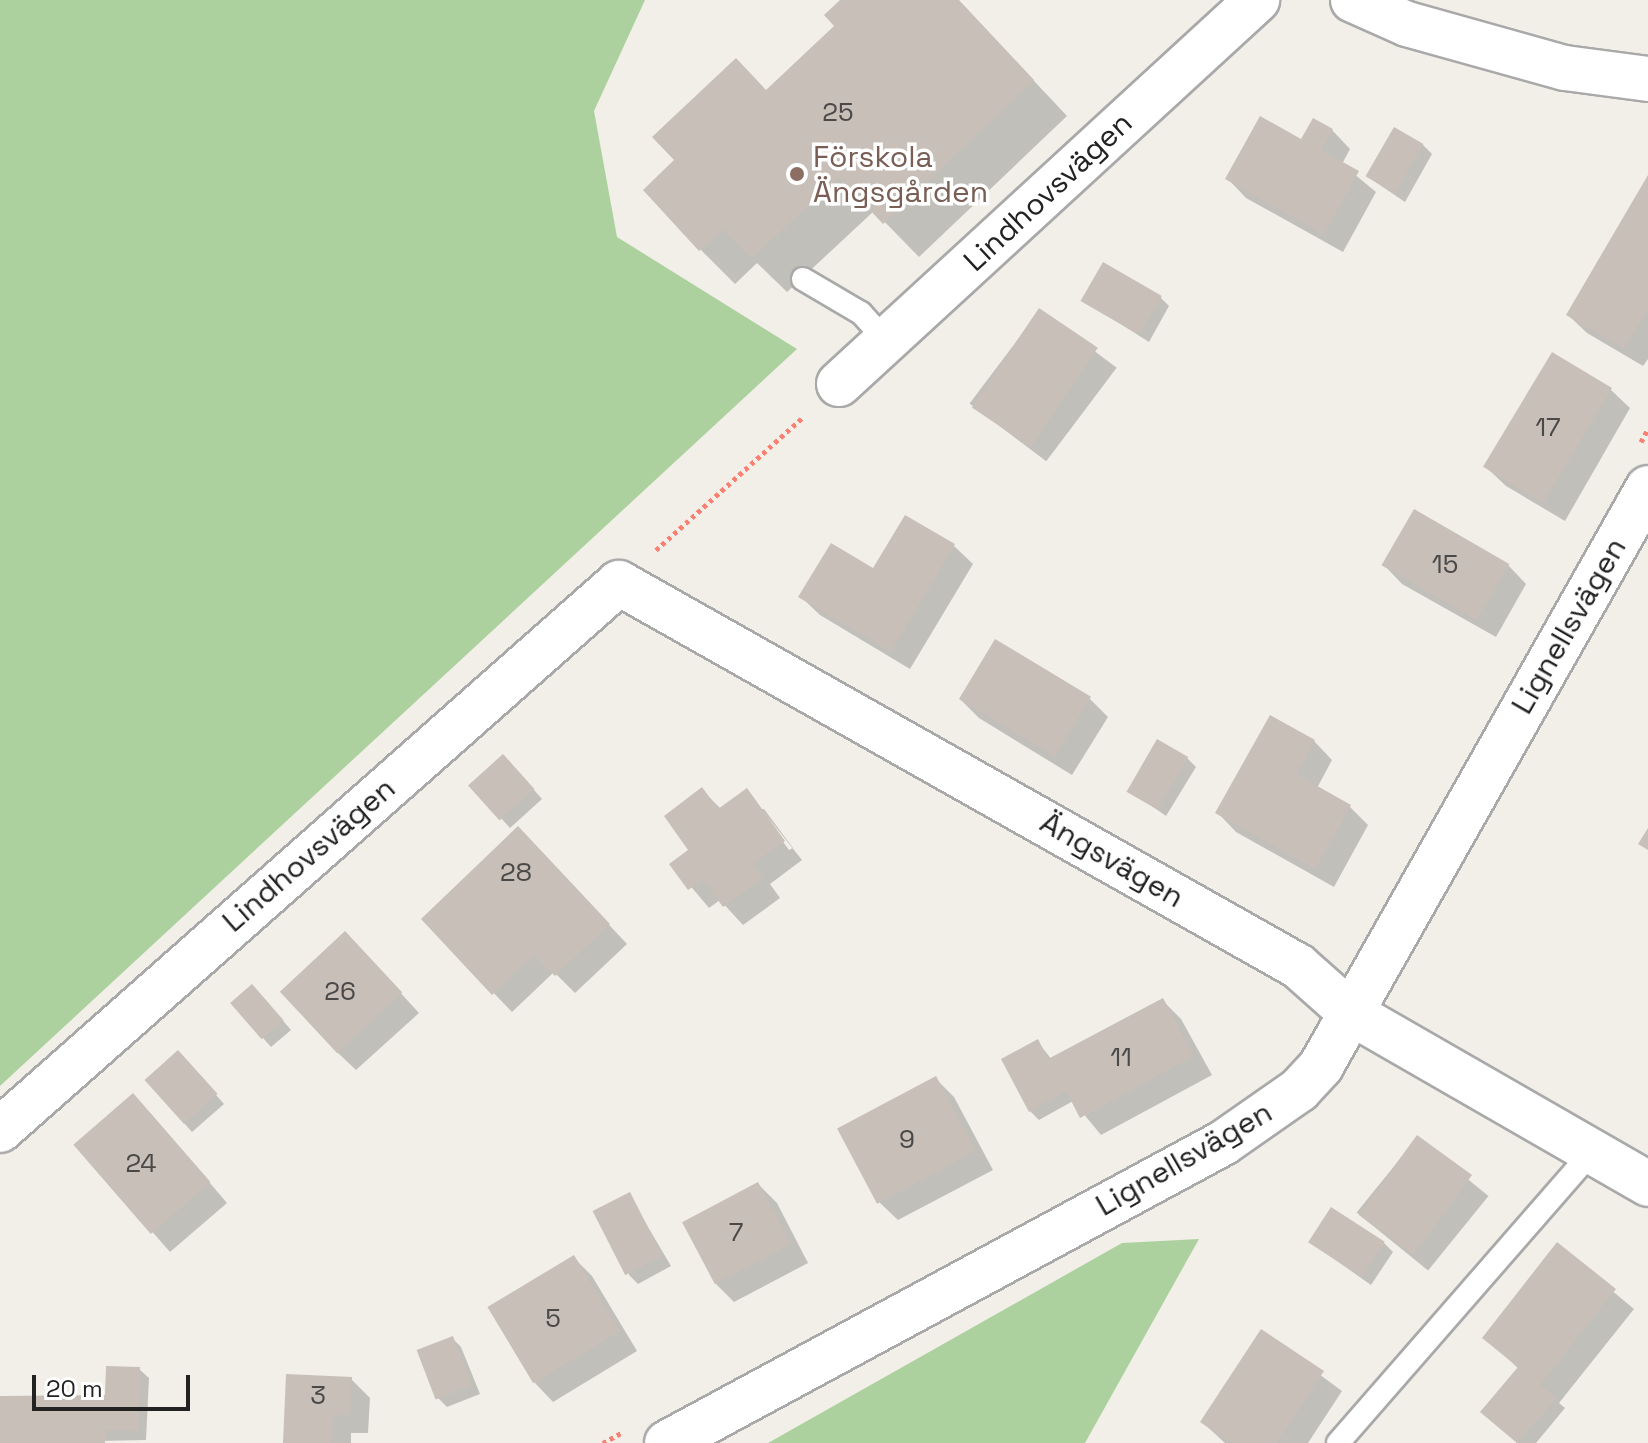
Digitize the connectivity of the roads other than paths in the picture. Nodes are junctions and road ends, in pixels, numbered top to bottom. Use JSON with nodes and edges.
{"nodes":[{"id":1,"x":1257,"y":0,"type":"edge"},
{"id":2,"x":1353,"y":0,"type":"edge"},
{"id":3,"x":1648,"y":79,"type":"edge"},
{"id":4,"x":803,"y":279,"type":"dead end"},
{"id":5,"x":886,"y":341,"type":"junction"},
{"id":6,"x":839,"y":384,"type":"road end"},
{"id":7,"x":1640,"y":472,"type":"edge"},
{"id":8,"x":619,"y":583,"type":"joint"},
{"id":9,"x":1351,"y":1013,"type":"junction"},
{"id":10,"x":0,"y":1130,"type":"edge"},
{"id":11,"x":1594,"y":1150,"type":"junction"},
{"id":12,"x":1648,"y":1184,"type":"edge"},
{"id":13,"x":648,"y":1436,"type":"edge"},
{"id":14,"x":1338,"y":1443,"type":"edge"}],
"edges":[{"from":1,"to":5,"type":"street","name":"Lindhovsvägen"},
{"from":2,"to":3,"type":"street"},
{"from":4,"to":5,"type":"lane"},
{"from":5,"to":6,"type":"street","name":"Lindhovsvägen"},
{"from":7,"to":9,"type":"street","name":"Lignellsvägen"},
{"from":8,"to":9,"type":"street","name":"Ängsvägen"},
{"from":8,"to":10,"type":"street","name":"Lindhovsvägen"},
{"from":9,"to":11,"type":"street","name":"Ängsvägen"},
{"from":9,"to":13,"type":"street","name":"Lignellsvägen"},
{"from":11,"to":12,"type":"street","name":"Ängsvägen"},
{"from":11,"to":14,"type":"lane"}]}
